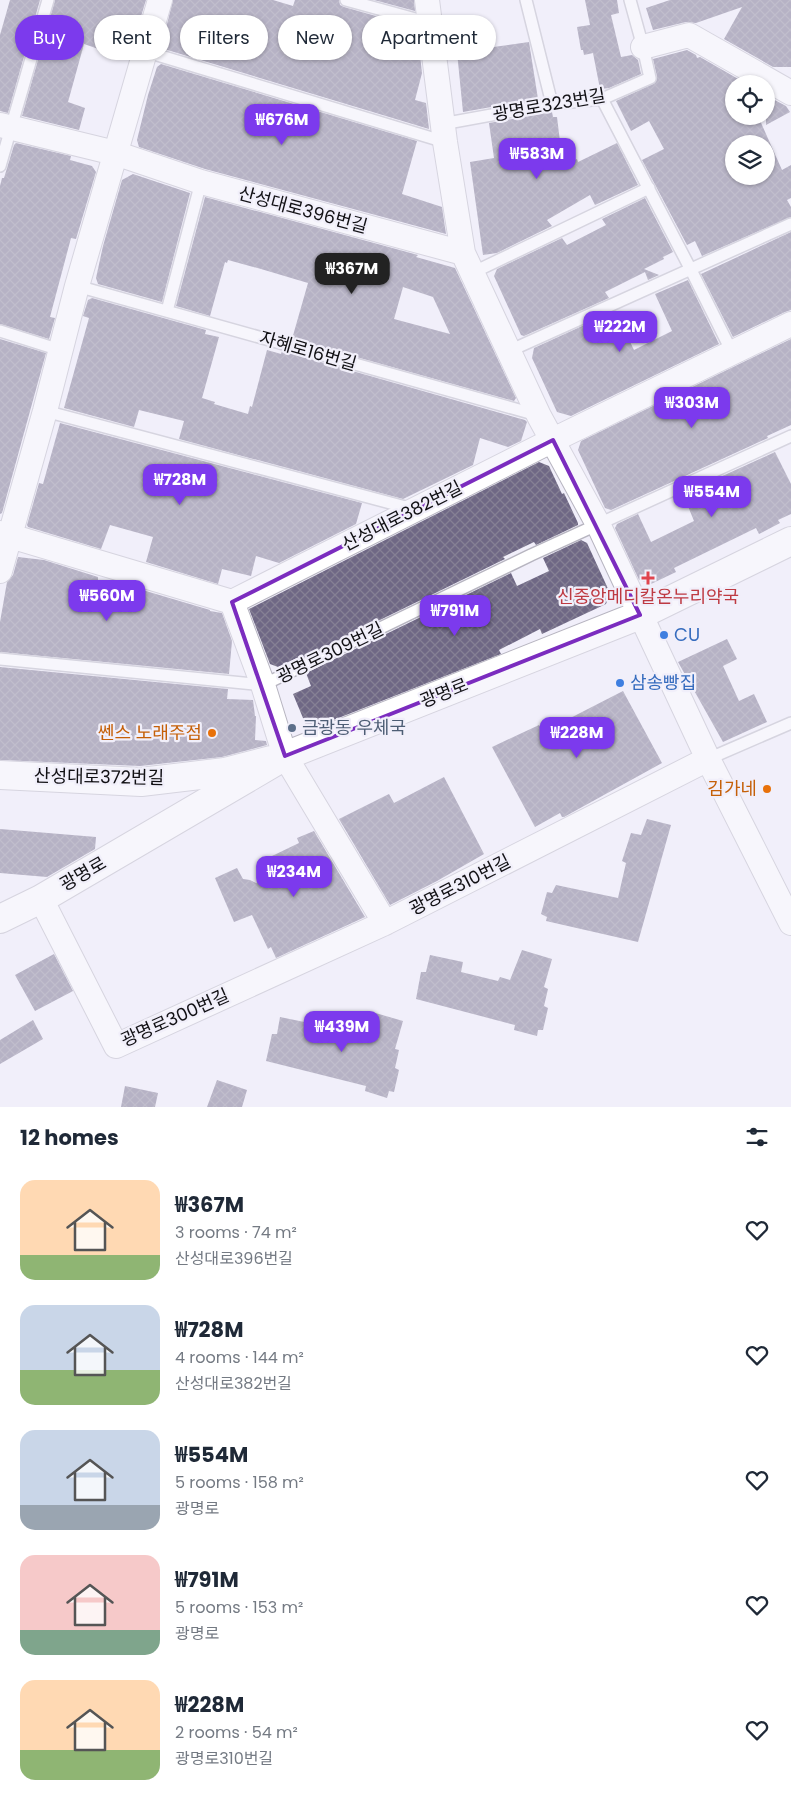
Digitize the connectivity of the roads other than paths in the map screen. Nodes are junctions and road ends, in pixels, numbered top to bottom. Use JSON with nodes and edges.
{"nodes":[{"id":1,"x":48,"y":0,"type":"edge"},
{"id":2,"x":160,"y":0,"type":"edge"},
{"id":3,"x":346,"y":0,"type":"edge"},
{"id":4,"x":427,"y":0,"type":"edge"},
{"id":5,"x":526,"y":0,"type":"edge"},
{"id":6,"x":630,"y":0,"type":"edge"},
{"id":7,"x":155,"y":15,"type":"edge"},
{"id":8,"x":401,"y":15,"type":"edge"},
{"id":9,"x":429,"y":15,"type":"edge"},
{"id":10,"x":643,"y":46,"type":"junction"},
{"id":11,"x":170,"y":58,"type":"edge"},
{"id":12,"x":141,"y":60,"type":"edge"},
{"id":13,"x":435,"y":60,"type":"edge"},
{"id":14,"x":791,"y":93,"type":"edge"},
{"id":15,"x":602,"y":99,"type":"junction"},
{"id":16,"x":552,"y":104,"type":"junction"},
{"id":17,"x":6,"y":126,"type":"edge"},
{"id":18,"x":444,"y":133,"type":"junction"},
{"id":19,"x":115,"y":153,"type":"junction"},
{"id":20,"x":0,"y":166,"type":"edge"},
{"id":21,"x":201,"y":182,"type":"junction"},
{"id":22,"x":649,"y":188,"type":"junction"},
{"id":23,"x":791,"y":224,"type":"edge"},
{"id":24,"x":468,"y":263,"type":"junction"},
{"id":25,"x":691,"y":270,"type":"junction"},
{"id":26,"x":77,"y":286,"type":"junction"},
{"id":27,"x":166,"y":311,"type":"junction"},
{"id":28,"x":791,"y":324,"type":"edge"},
{"id":29,"x":0,"y":331,"type":"edge"},
{"id":30,"x":60,"y":350,"type":"junction"},
{"id":31,"x":509,"y":350,"type":"junction"},
{"id":32,"x":732,"y":352,"type":"junction"},
{"id":33,"x":45,"y":411,"type":"junction"},
{"id":34,"x":539,"y":416,"type":"junction"},
{"id":35,"x":787,"y":438,"type":"edge"},
{"id":36,"x":553,"y":440,"type":"junction"},
{"id":37,"x":414,"y":509,"type":"junction"},
{"id":38,"x":599,"y":526,"type":"junction"},
{"id":39,"x":5,"y":534,"type":"edge"},
{"id":40,"x":791,"y":541,"type":"edge"},
{"id":41,"x":0,"y":571,"type":"edge"},
{"id":42,"x":232,"y":602,"type":"junction"},
{"id":43,"x":640,"y":615,"type":"junction"},
{"id":44,"x":0,"y":659,"type":"edge"},
{"id":45,"x":263,"y":685,"type":"junction"},
{"id":46,"x":791,"y":723,"type":"edge"},
{"id":47,"x":284,"y":756,"type":"junction"},
{"id":48,"x":708,"y":759,"type":"junction"},
{"id":49,"x":0,"y":775,"type":"edge"},
{"id":50,"x":41,"y":899,"type":"junction"},
{"id":51,"x":0,"y":919,"type":"edge"},
{"id":52,"x":385,"y":923,"type":"junction"},
{"id":53,"x":791,"y":923,"type":"edge"}],
"edges":[{"from":1,"to":17,"type":"lane"},
{"from":2,"to":7,"type":"street"},
{"from":3,"to":8,"type":"lane"},
{"from":4,"to":9,"type":"street"},
{"from":5,"to":16,"type":"lane"},
{"from":6,"to":10,"type":"lane"},
{"from":10,"to":14,"type":"street"},
{"from":10,"to":15,"type":"lane","name":"광명로323번길"},
{"from":11,"to":18,"type":"lane"},
{"from":12,"to":19,"type":"street"},
{"from":13,"to":18,"type":"street"},
{"from":15,"to":16,"type":"lane","name":"광명로323번길"},
{"from":15,"to":22,"type":"lane"},
{"from":16,"to":18,"type":"lane","name":"광명로323번길"},
{"from":17,"to":19,"type":"street","name":"산성대로396번길"},
{"from":17,"to":20,"type":"lane"},
{"from":18,"to":24,"type":"street"},
{"from":19,"to":21,"type":"street","name":"산성대로396번길"},
{"from":19,"to":26,"type":"street"},
{"from":21,"to":24,"type":"street","name":"산성대로396번길"},
{"from":21,"to":27,"type":"lane"},
{"from":22,"to":24,"type":"lane"},
{"from":22,"to":25,"type":"lane"},
{"from":23,"to":25,"type":"lane"},
{"from":24,"to":31,"type":"street"},
{"from":25,"to":31,"type":"lane"},
{"from":25,"to":32,"type":"lane"},
{"from":26,"to":27,"type":"lane","name":"자혜로16번길"},
{"from":26,"to":30,"type":"street"},
{"from":27,"to":34,"type":"lane","name":"자혜로16번길"},
{"from":28,"to":32,"type":"street","name":"산성대로382번길"},
{"from":29,"to":30,"type":"lane"},
{"from":30,"to":33,"type":"street"},
{"from":31,"to":34,"type":"street"},
{"from":32,"to":36,"type":"street","name":"산성대로382번길"},
{"from":33,"to":37,"type":"lane"},
{"from":33,"to":39,"type":"street"},
{"from":34,"to":36,"type":"street"},
{"from":35,"to":38,"type":"lane"},
{"from":36,"to":37,"type":"street","name":"산성대로382번길"},
{"from":36,"to":38,"type":"street"},
{"from":37,"to":42,"type":"street","name":"산성대로382번길"},
{"from":38,"to":43,"type":"street"},
{"from":38,"to":45,"type":"lane","name":"광명로309번길"},
{"from":39,"to":41,"type":"street"},
{"from":39,"to":42,"type":"street"},
{"from":40,"to":43,"type":"main road","name":"광명로"},
{"from":42,"to":45,"type":"street","name":"광명로309번길"},
{"from":43,"to":47,"type":"main road","name":"광명로"},
{"from":43,"to":48,"type":"street"},
{"from":44,"to":45,"type":"lane"},
{"from":45,"to":47,"type":"street","name":"광명로309번길"},
{"from":46,"to":48,"type":"lane"},
{"from":47,"to":49,"type":"main road","name":"산성대로372번길"},
{"from":47,"to":50,"type":"main road","name":"광명로"},
{"from":47,"to":52,"type":"street"},
{"from":48,"to":52,"type":"street","name":"광명로310번길"},
{"from":48,"to":53,"type":"street"},
{"from":50,"to":51,"type":"main road","name":"광명로"},
{"from":50,"to":52,"type":"street","name":"광명로300번길"}]}
